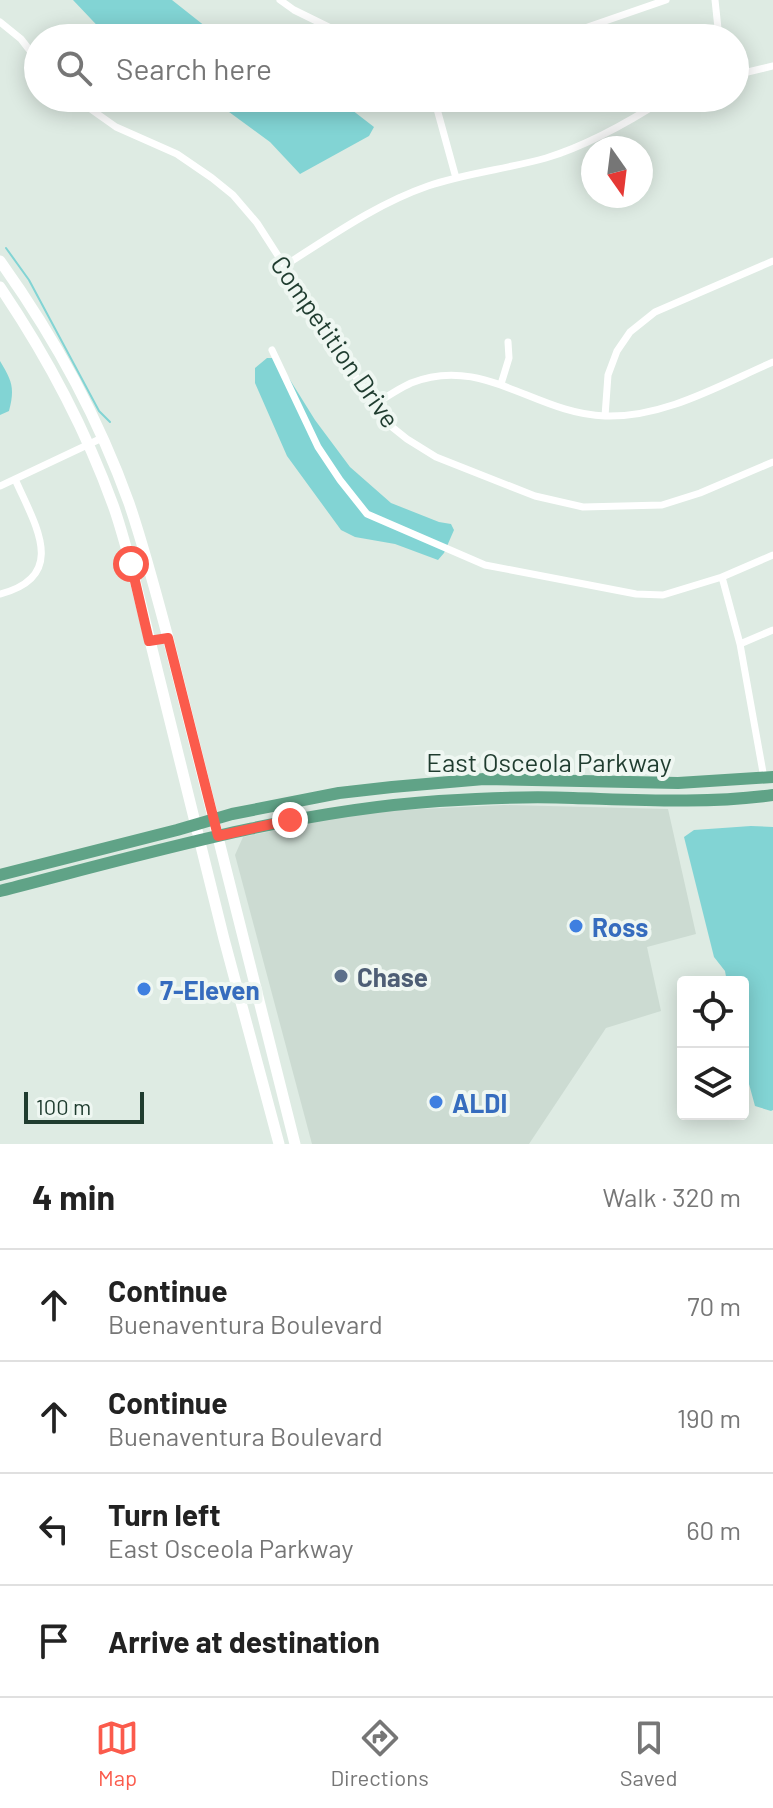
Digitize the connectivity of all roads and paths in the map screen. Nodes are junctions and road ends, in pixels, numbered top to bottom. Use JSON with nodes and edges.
{"nodes":[{"id":1,"x":280,"y":0,"type":"edge"},
{"id":2,"x":666,"y":0,"type":"edge"},
{"id":3,"x":715,"y":0,"type":"edge"},
{"id":4,"x":0,"y":22,"type":"edge"},
{"id":5,"x":322,"y":24,"type":"edge"},
{"id":6,"x":597,"y":24,"type":"edge"},
{"id":7,"x":718,"y":24,"type":"edge"},
{"id":8,"x":24,"y":43,"type":"edge"},
{"id":9,"x":773,"y":66,"type":"edge"},
{"id":10,"x":749,"y":72,"type":"edge"},
{"id":11,"x":95,"y":112,"type":"edge"},
{"id":12,"x":438,"y":112,"type":"edge"},
{"id":13,"x":642,"y":112,"type":"edge"},
{"id":14,"x":456,"y":178,"type":"junction"},
{"id":15,"x":0,"y":261,"type":"edge"},
{"id":16,"x":773,"y":261,"type":"edge"},
{"id":17,"x":284,"y":266,"type":"junction"},
{"id":18,"x":0,"y":287,"type":"edge"},
{"id":19,"x":508,"y":342,"type":"dead end"},
{"id":20,"x":272,"y":350,"type":"dead end"},
{"id":21,"x":773,"y":362,"type":"edge"},
{"id":22,"x":501,"y":384,"type":"junction"},
{"id":23,"x":374,"y":405,"type":"junction"},
{"id":24,"x":605,"y":416,"type":"junction"},
{"id":25,"x":102,"y":438,"type":"junction"},
{"id":26,"x":88,"y":444,"type":"junction"},
{"id":27,"x":773,"y":462,"type":"edge"},
{"id":28,"x":15,"y":479,"type":"junction"},
{"id":29,"x":0,"y":486,"type":"edge"},
{"id":30,"x":773,"y":555,"type":"edge"},
{"id":31,"x":722,"y":577,"type":"junction"},
{"id":32,"x":0,"y":594,"type":"edge"},
{"id":33,"x":773,"y":630,"type":"edge"},
{"id":34,"x":168,"y":638,"type":"junction"},
{"id":35,"x":149,"y":641,"type":"junction"},
{"id":36,"x":740,"y":644,"type":"junction"},
{"id":37,"x":768,"y":777,"type":"edge"},
{"id":38,"x":549,"y":780,"type":"junction"},
{"id":39,"x":773,"y":795,"type":"edge"},
{"id":40,"x":548,"y":797,"type":"junction"},
{"id":41,"x":214,"y":819,"type":"junction"},
{"id":42,"x":195,"y":825,"type":"junction"},
{"id":43,"x":218,"y":836,"type":"junction"},
{"id":44,"x":199,"y":841,"type":"junction"},
{"id":45,"x":0,"y":875,"type":"edge"},
{"id":46,"x":0,"y":891,"type":"edge"},
{"id":47,"x":288,"y":1116,"type":"junction"},
{"id":48,"x":272,"y":1119,"type":"junction"},
{"id":49,"x":279,"y":1144,"type":"edge"},
{"id":50,"x":295,"y":1144,"type":"edge"}],
"edges":[{"from":1,"to":5,"type":"street"},
{"from":2,"to":6,"type":"street"},
{"from":3,"to":7,"type":"street"},
{"from":4,"to":8,"type":"street"},
{"from":9,"to":10,"type":"street"},
{"from":11,"to":17,"type":"street","name":"Competition Drive"},
{"from":12,"to":14,"type":"street"},
{"from":13,"to":14,"type":"street"},
{"from":14,"to":17,"type":"street"},
{"from":15,"to":25,"type":"main road"},
{"from":16,"to":24,"type":"street"},
{"from":17,"to":23,"type":"street","name":"Competition Drive"},
{"from":18,"to":26,"type":"main road"},
{"from":19,"to":22,"type":"street"},
{"from":20,"to":31,"type":"street"},
{"from":21,"to":24,"type":"street"},
{"from":22,"to":23,"type":"street"},
{"from":22,"to":24,"type":"street"},
{"from":23,"to":27,"type":"street","name":"Competition Drive"},
{"from":25,"to":26,"type":"street"},
{"from":25,"to":34,"type":"main road"},
{"from":26,"to":28,"type":"street"},
{"from":26,"to":35,"type":"main road"},
{"from":28,"to":29,"type":"street"},
{"from":28,"to":32,"type":"street"},
{"from":30,"to":31,"type":"street"},
{"from":31,"to":36,"type":"street"},
{"from":33,"to":36,"type":"street"},
{"from":34,"to":35,"type":"street"},
{"from":34,"to":41,"type":"main road"},
{"from":35,"to":42,"type":"main road"},
{"from":36,"to":37,"type":"street"},
{"from":37,"to":38,"type":"main road","name":"East Osceola Parkway"},
{"from":38,"to":40,"type":"street"},
{"from":38,"to":41,"type":"main road","name":"East Osceola Parkway"},
{"from":39,"to":40,"type":"main road","name":"East Osceola Parkway"},
{"from":40,"to":43,"type":"main road","name":"East Osceola Parkway"},
{"from":41,"to":42,"type":"main road","name":"East Osceola Parkway"},
{"from":41,"to":43,"type":"main road"},
{"from":42,"to":44,"type":"main road"},
{"from":42,"to":45,"type":"main road","name":"East Osceola Parkway"},
{"from":43,"to":44,"type":"main road","name":"East Osceola Parkway"},
{"from":43,"to":47,"type":"main road"},
{"from":44,"to":46,"type":"main road","name":"East Osceola Parkway"},
{"from":44,"to":48,"type":"main road"},
{"from":47,"to":48,"type":"street"},
{"from":47,"to":50,"type":"main road"},
{"from":48,"to":49,"type":"main road"}]}
